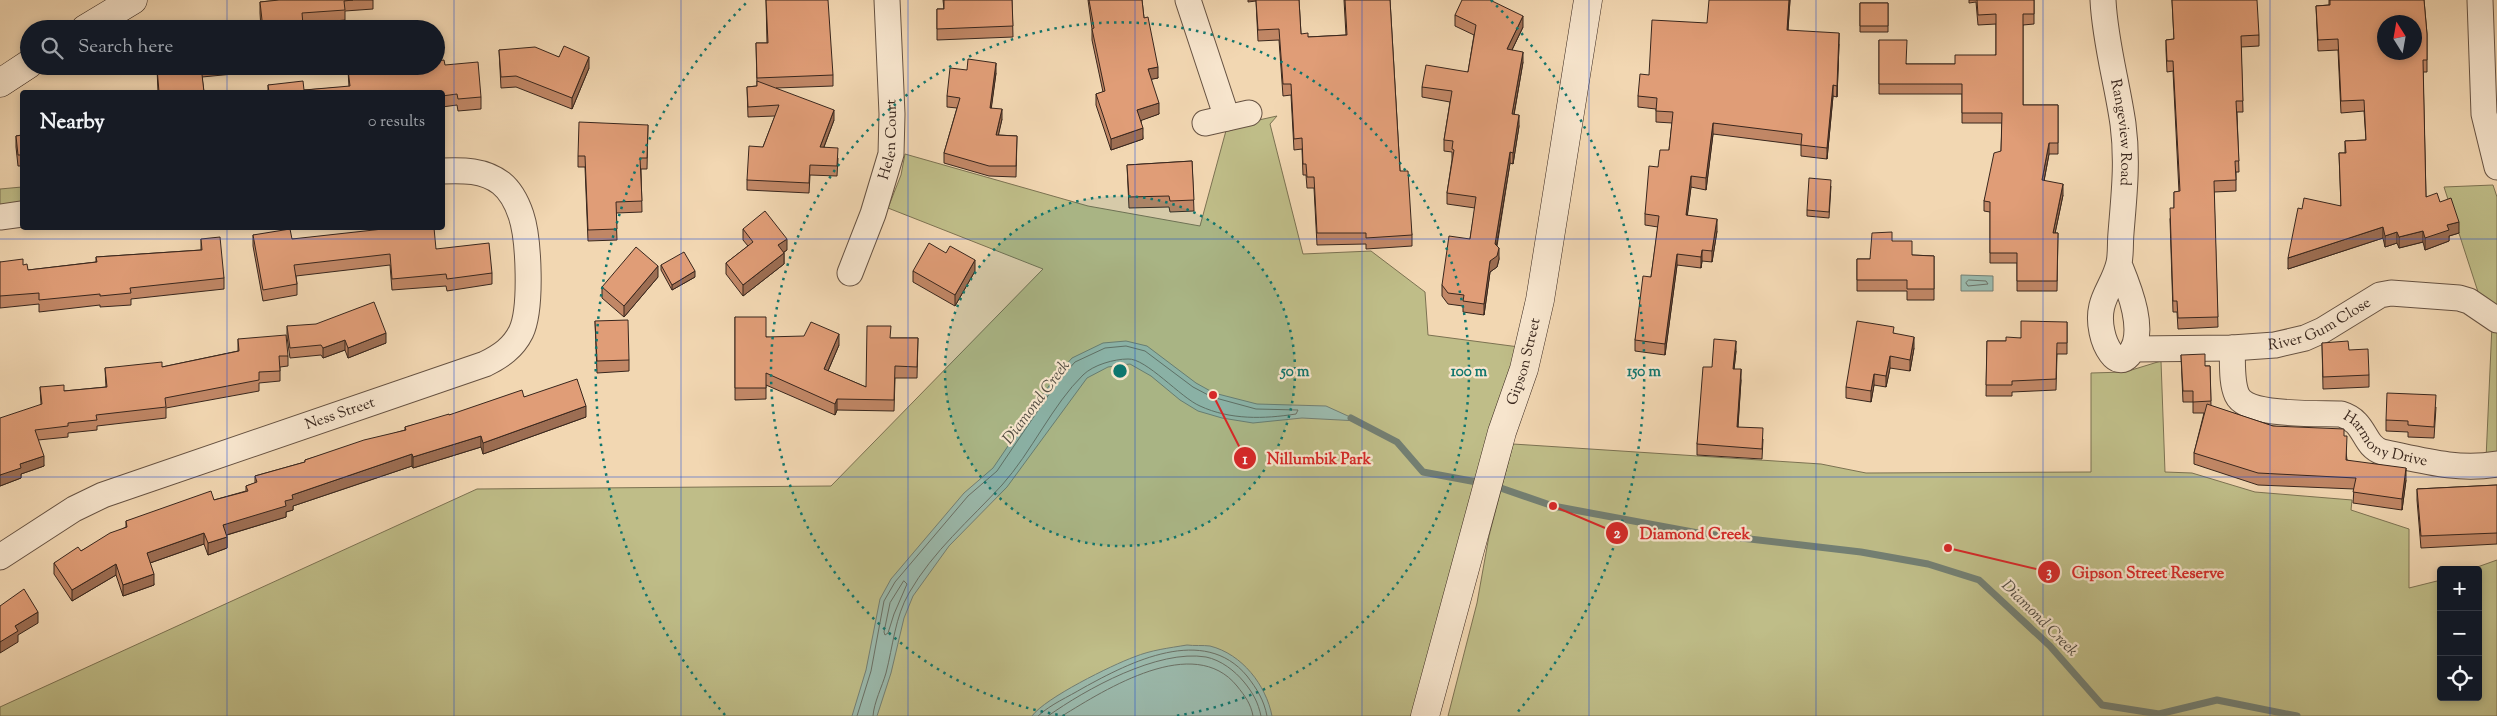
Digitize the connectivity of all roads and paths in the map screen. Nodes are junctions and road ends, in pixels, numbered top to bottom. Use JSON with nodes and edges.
{"nodes":[{"id":1,"x":133,"y":0,"type":"edge"},
{"id":2,"x":887,"y":0,"type":"edge"},
{"id":3,"x":1188,"y":0,"type":"edge"},
{"id":4,"x":1588,"y":0,"type":"edge"},
{"id":5,"x":2103,"y":0,"type":"edge"},
{"id":6,"x":2480,"y":0,"type":"edge"},
{"id":7,"x":100,"y":20,"type":"edge"},
{"id":8,"x":20,"y":70,"type":"edge"},
{"id":9,"x":0,"y":83,"type":"edge"},
{"id":10,"x":1227,"y":118,"type":"dead end"},
{"id":11,"x":2497,"y":167,"type":"edge"},
{"id":12,"x":445,"y":172,"type":"edge"},
{"id":13,"x":20,"y":214,"type":"edge"},
{"id":14,"x":0,"y":217,"type":"edge"},
{"id":15,"x":2119,"y":264,"type":"junction"},
{"id":16,"x":850,"y":273,"type":"dead end"},
{"id":17,"x":2497,"y":320,"type":"edge"},
{"id":18,"x":2232,"y":348,"type":"junction"},
{"id":19,"x":2133,"y":349,"type":"junction"},
{"id":20,"x":2497,"y":464,"type":"edge"},
{"id":21,"x":0,"y":557,"type":"edge"},
{"id":22,"x":1426,"y":716,"type":"edge"}],
"edges":[{"from":1,"to":7,"type":"street"},
{"from":2,"to":16,"type":"street","name":"Helen Court"},
{"from":3,"to":10,"type":"street"},
{"from":4,"to":22,"type":"street","name":"Gipson Street"},
{"from":5,"to":15,"type":"street","name":"Rangeview Road"},
{"from":6,"to":11,"type":"street"},
{"from":8,"to":9,"type":"street"},
{"from":12,"to":21,"type":"street","name":"Ness Street"},
{"from":13,"to":14,"type":"street"},
{"from":15,"to":19,"type":"street","name":"Rangeview Road"},
{"from":15,"to":19,"type":"street","name":"Rangeview Road"},
{"from":17,"to":18,"type":"street","name":"River Gum Close"},
{"from":18,"to":19,"type":"street","name":"River Gum Close"},
{"from":18,"to":20,"type":"street","name":"Harmony Drive"}]}
